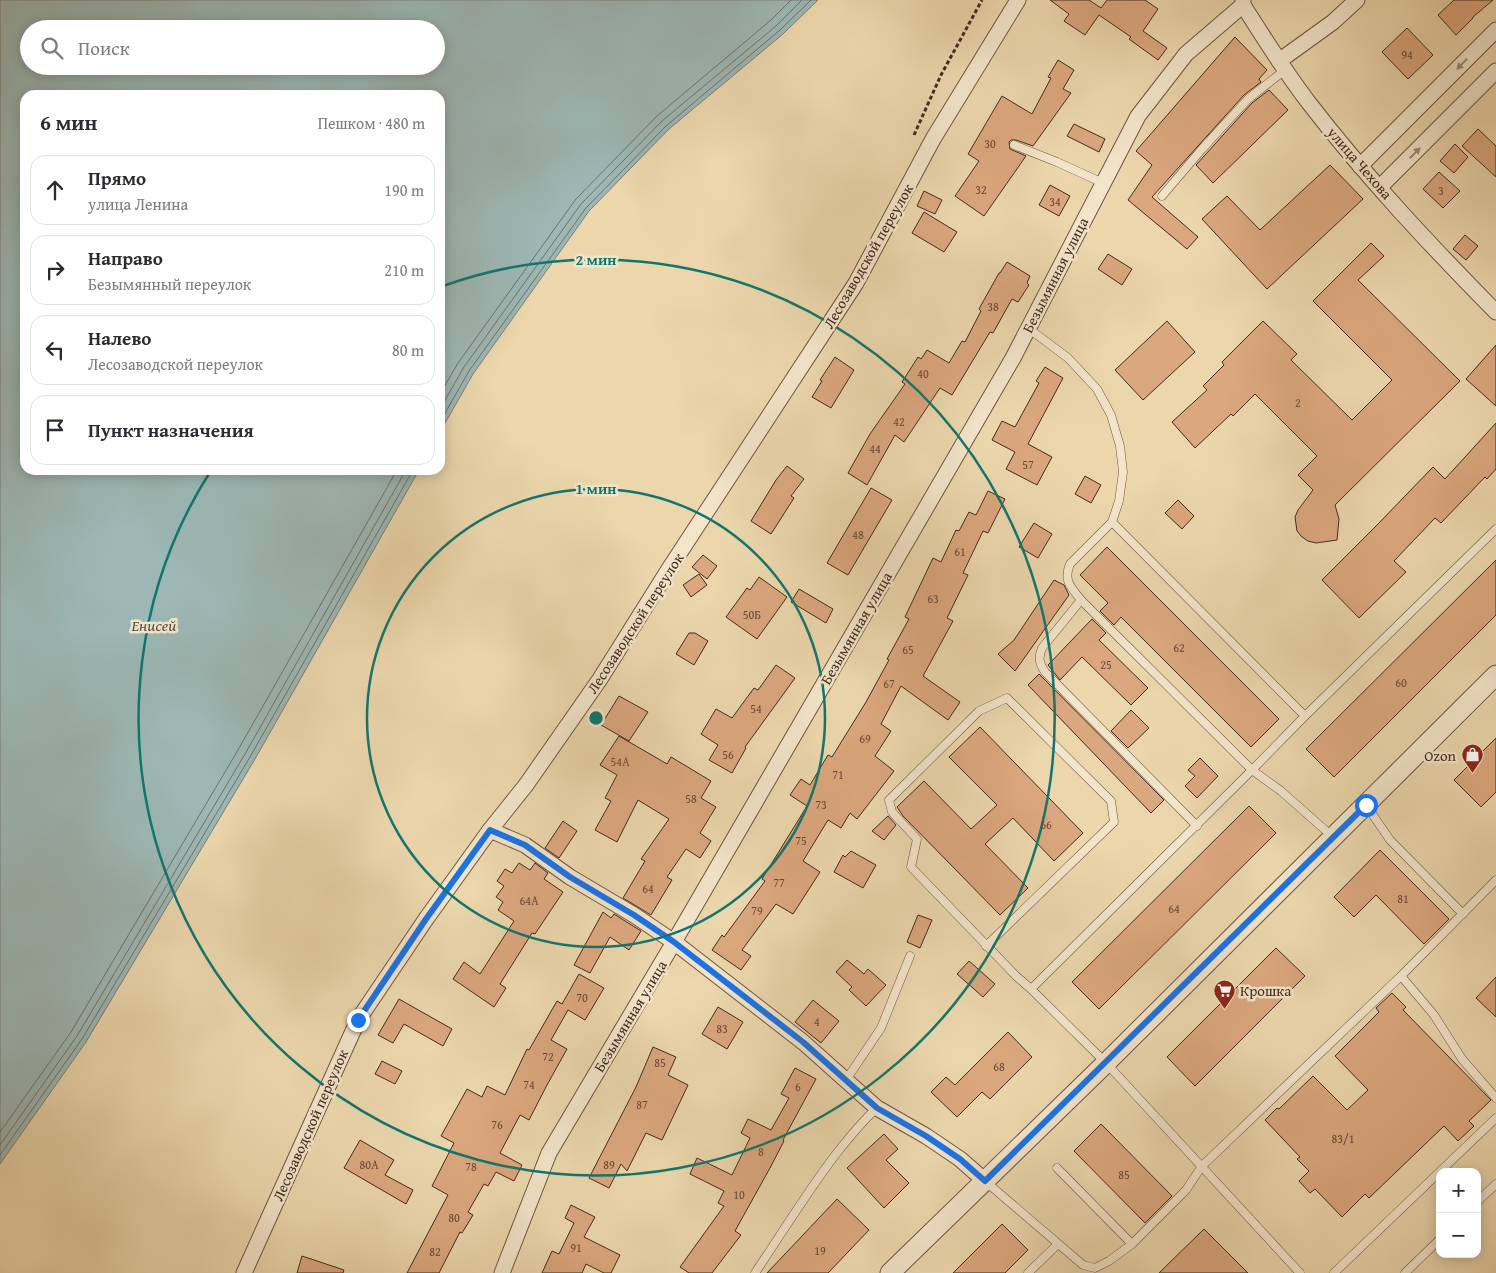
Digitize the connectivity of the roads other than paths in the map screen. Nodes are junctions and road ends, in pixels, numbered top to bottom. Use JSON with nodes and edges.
{"nodes":[{"id":1,"x":1018,"y":0,"type":"edge"},
{"id":2,"x":1357,"y":0,"type":"edge"},
{"id":3,"x":1243,"y":2,"type":"edge"},
{"id":4,"x":1496,"y":30,"type":"edge"},
{"id":5,"x":1282,"y":65,"type":"junction"},
{"id":6,"x":1496,"y":71,"type":"edge"},
{"id":7,"x":1014,"y":145,"type":"dead end"},
{"id":8,"x":1360,"y":166,"type":"junction"},
{"id":9,"x":1102,"y":184,"type":"junction"},
{"id":10,"x":1380,"y":187,"type":"junction"},
{"id":11,"x":1162,"y":196,"type":"dead end"},
{"id":12,"x":1496,"y":312,"type":"edge"},
{"id":13,"x":1028,"y":328,"type":"junction"},
{"id":14,"x":1112,"y":522,"type":"junction"},
{"id":15,"x":1496,"y":529,"type":"edge"},
{"id":16,"x":1081,"y":600,"type":"junction"},
{"id":17,"x":1496,"y":675,"type":"edge"},
{"id":18,"x":1305,"y":716,"type":"junction"},
{"id":19,"x":1252,"y":770,"type":"junction"},
{"id":20,"x":1366,"y":805,"type":"junction"},
{"id":21,"x":1197,"y":826,"type":"junction"},
{"id":22,"x":490,"y":830,"type":"junction"},
{"id":23,"x":1334,"y":838,"type":"junction"},
{"id":24,"x":1496,"y":880,"type":"edge"},
{"id":25,"x":1463,"y":914,"type":"junction"},
{"id":26,"x":674,"y":942,"type":"junction"},
{"id":27,"x":986,"y":946,"type":"junction"},
{"id":28,"x":910,"y":956,"type":"dead end"},
{"id":29,"x":1401,"y":976,"type":"junction"},
{"id":30,"x":1030,"y":988,"type":"junction"},
{"id":31,"x":1106,"y":1063,"type":"junction"},
{"id":32,"x":846,"y":1080,"type":"junction"},
{"id":33,"x":1496,"y":1098,"type":"edge"},
{"id":34,"x":877,"y":1108,"type":"junction"},
{"id":35,"x":1496,"y":1118,"type":"edge"},
{"id":36,"x":1202,"y":1166,"type":"junction"},
{"id":37,"x":1057,"y":1168,"type":"dead end"},
{"id":38,"x":985,"y":1181,"type":"junction"},
{"id":39,"x":1496,"y":1184,"type":"edge"},
{"id":40,"x":1481,"y":1198,"type":"edge"},
{"id":41,"x":1436,"y":1243,"type":"edge"},
{"id":42,"x":1058,"y":1244,"type":"junction"},
{"id":43,"x":1132,"y":1244,"type":"junction"},
{"id":44,"x":244,"y":1273,"type":"edge"},
{"id":45,"x":502,"y":1273,"type":"edge"},
{"id":46,"x":756,"y":1273,"type":"edge"},
{"id":47,"x":890,"y":1273,"type":"edge"},
{"id":48,"x":1028,"y":1273,"type":"edge"},
{"id":49,"x":1300,"y":1273,"type":"edge"},
{"id":50,"x":1334,"y":1273,"type":"edge"},
{"id":51,"x":1406,"y":1273,"type":"edge"}],
"edges":[{"from":1,"to":22,"type":"street","name":"Лесозаводской переулок"},
{"from":2,"to":5,"type":"street"},
{"from":3,"to":5,"type":"street","name":"улица Чехова"},
{"from":3,"to":9,"type":"street","name":"Безымянная улица"},
{"from":4,"to":8,"type":"street","one_way":true},
{"from":5,"to":8,"type":"street","name":"улица Чехова"},
{"from":5,"to":11,"type":"lane"},
{"from":10,"to":6,"type":"street","one_way":true},
{"from":7,"to":9,"type":"lane"},
{"from":8,"to":10,"type":"street","name":"улица Чехова"},
{"from":9,"to":13,"type":"street","name":"Безымянная улица"},
{"from":10,"to":12,"type":"street","name":"улица Чехова"},
{"from":13,"to":14,"type":"lane"},
{"from":13,"to":26,"type":"street","name":"Безымянная улица"},
{"from":14,"to":16,"type":"lane"},
{"from":14,"to":18,"type":"lane"},
{"from":15,"to":18,"type":"lane"},
{"from":16,"to":19,"type":"lane"},
{"from":16,"to":21,"type":"lane"},
{"from":17,"to":20,"type":"street"},
{"from":18,"to":19,"type":"lane"},
{"from":19,"to":21,"type":"lane"},
{"from":19,"to":23,"type":"lane"},
{"from":20,"to":23,"type":"street"},
{"from":20,"to":25,"type":"lane"},
{"from":21,"to":30,"type":"lane"},
{"from":22,"to":26,"type":"street"},
{"from":22,"to":44,"type":"street","name":"Лесозаводской переулок"},
{"from":23,"to":31,"type":"street"},
{"from":24,"to":25,"type":"lane"},
{"from":25,"to":29,"type":"lane"},
{"from":26,"to":32,"type":"street"},
{"from":26,"to":45,"type":"street","name":"Безымянная улица"},
{"from":27,"to":27,"type":"lane"},
{"from":27,"to":30,"type":"lane"},
{"from":28,"to":32,"type":"lane"},
{"from":29,"to":33,"type":"lane"},
{"from":29,"to":36,"type":"lane"},
{"from":30,"to":31,"type":"lane"},
{"from":31,"to":36,"type":"lane"},
{"from":31,"to":38,"type":"street"},
{"from":32,"to":34,"type":"street"},
{"from":34,"to":38,"type":"street"},
{"from":34,"to":46,"type":"lane"},
{"from":35,"to":50,"type":"lane"},
{"from":36,"to":43,"type":"lane"},
{"from":36,"to":49,"type":"lane"},
{"from":37,"to":43,"type":"lane"},
{"from":38,"to":42,"type":"lane"},
{"from":38,"to":47,"type":"street"},
{"from":39,"to":40,"type":"lane"},
{"from":41,"to":51,"type":"lane"},
{"from":42,"to":43,"type":"lane"},
{"from":42,"to":48,"type":"lane"}]}
